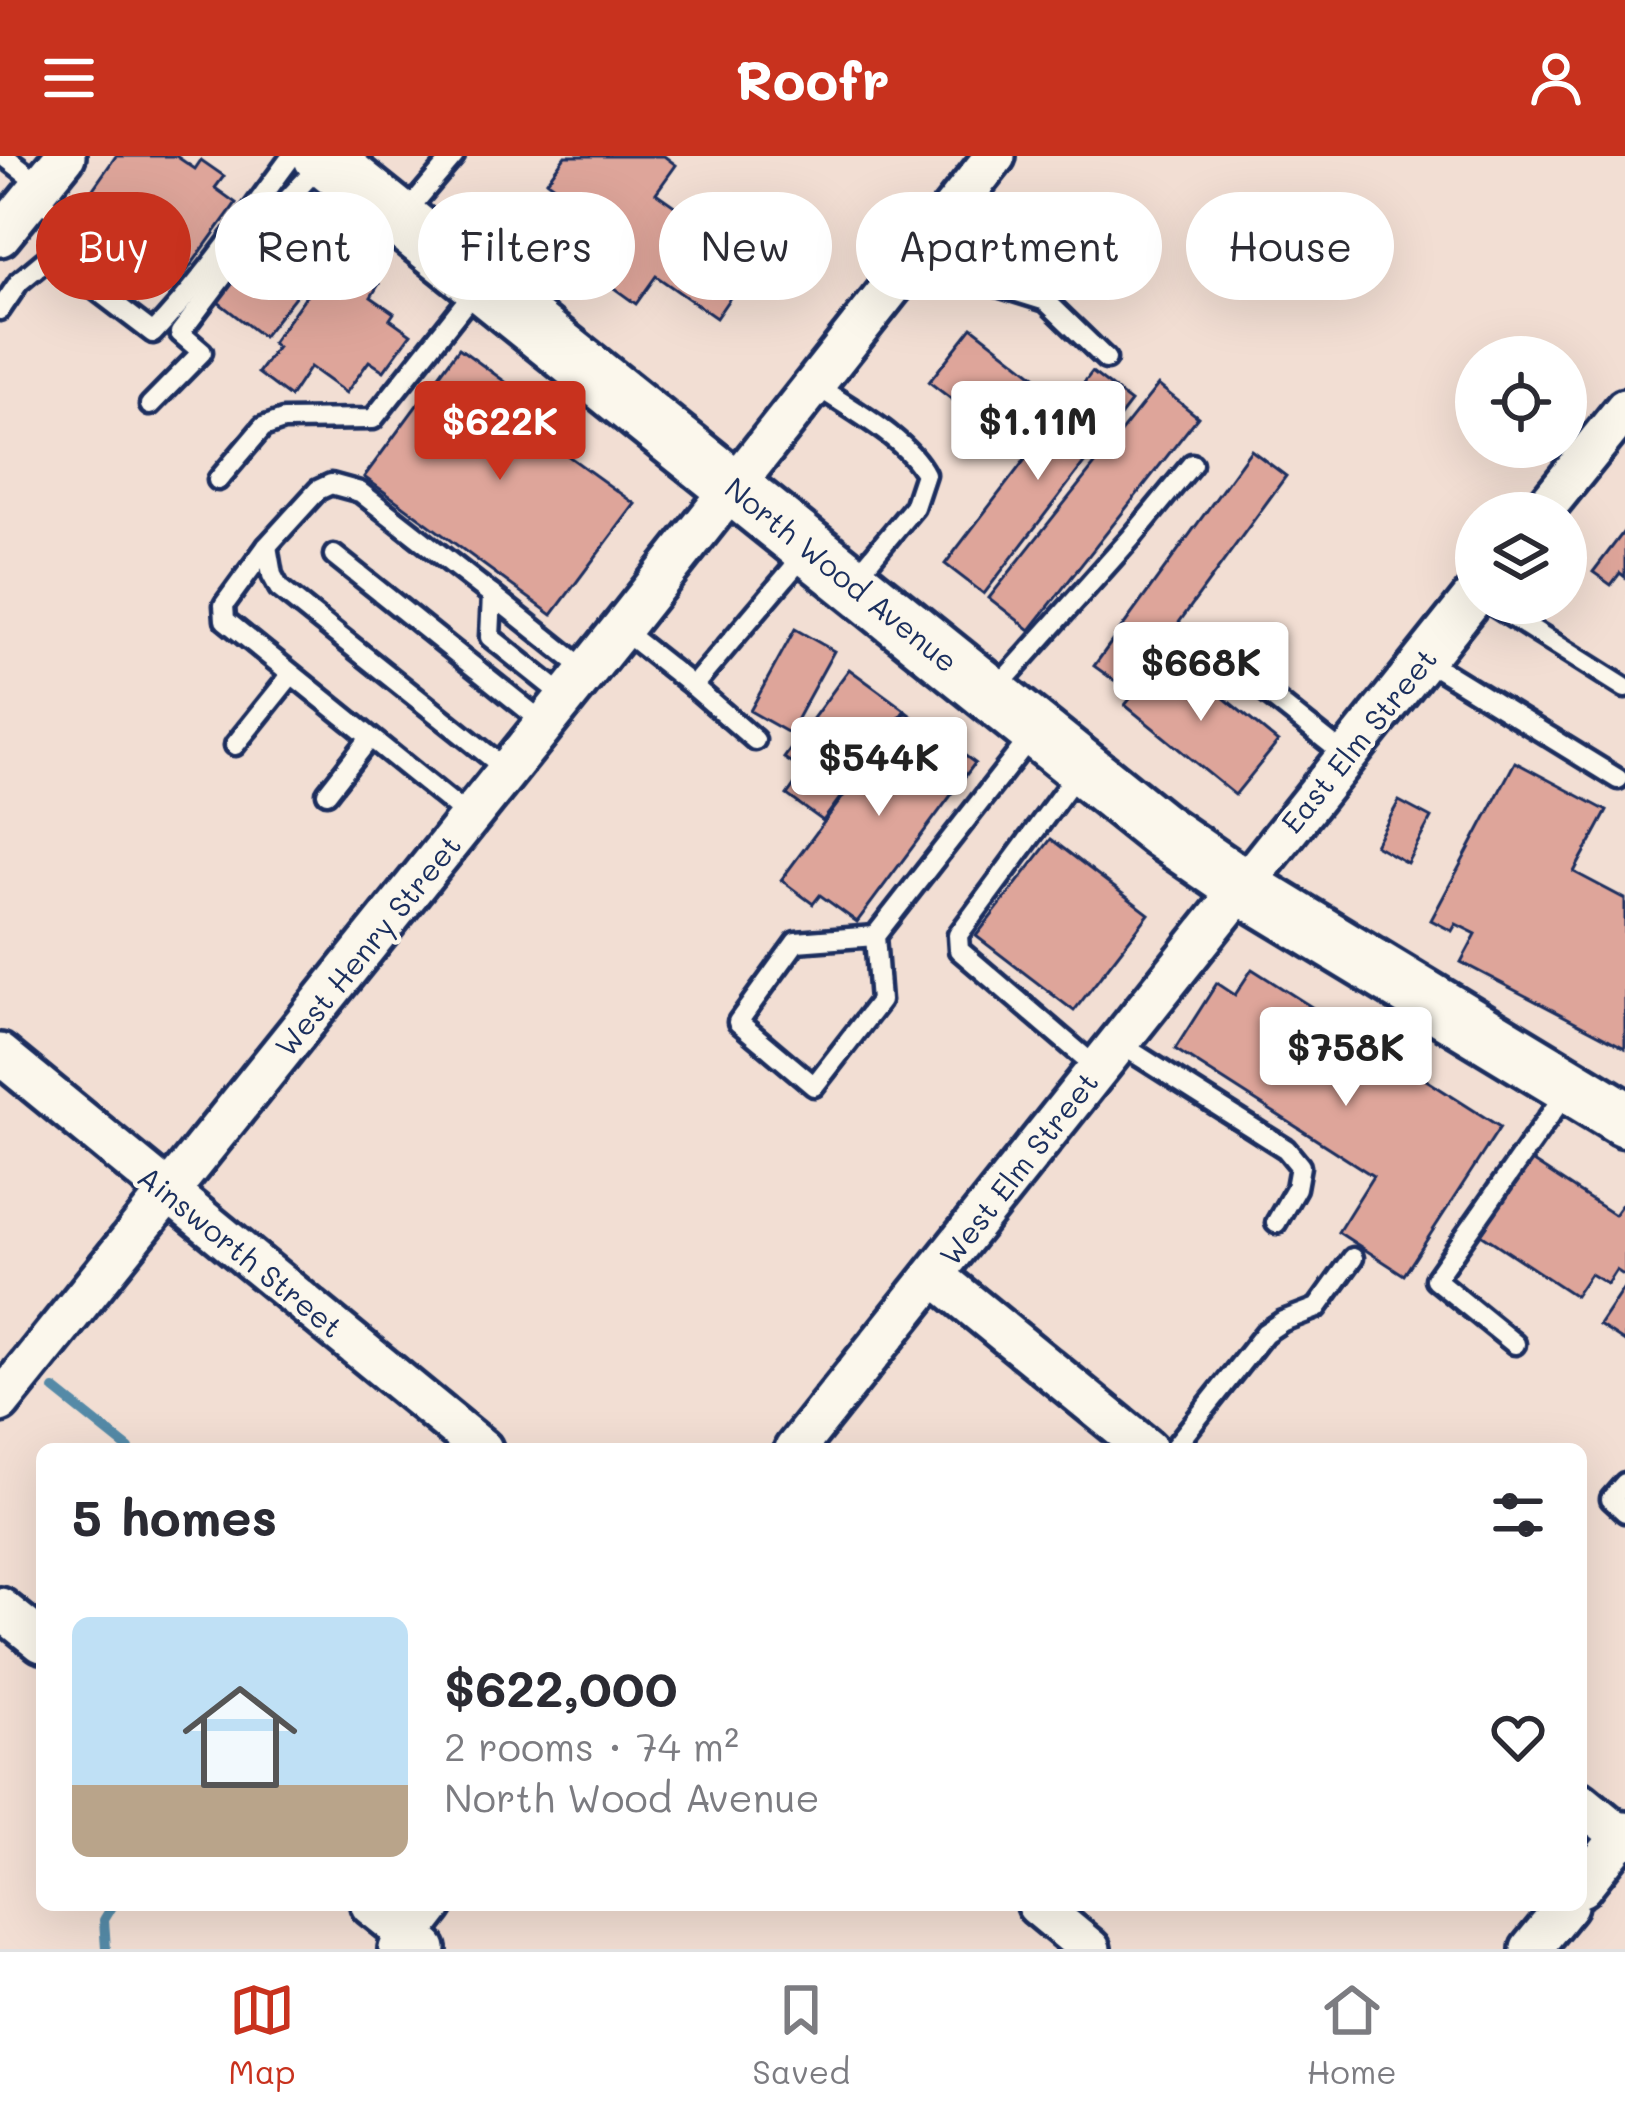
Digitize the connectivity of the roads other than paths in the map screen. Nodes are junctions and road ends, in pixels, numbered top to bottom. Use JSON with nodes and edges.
{"nodes":[{"id":1,"x":4,"y":156,"type":"edge"},
{"id":2,"x":454,"y":156,"type":"edge"},
{"id":3,"x":995,"y":156,"type":"edge"},
{"id":4,"x":313,"y":157,"type":"edge"},
{"id":5,"x":46,"y":179,"type":"edge"},
{"id":6,"x":967,"y":192,"type":"edge"},
{"id":7,"x":400,"y":220,"type":"junction"},
{"id":8,"x":418,"y":234,"type":"edge"},
{"id":9,"x":0,"y":236,"type":"edge"},
{"id":10,"x":36,"y":268,"type":"edge"},
{"id":11,"x":191,"y":291,"type":"edge"},
{"id":12,"x":110,"y":300,"type":"edge"},
{"id":13,"x":184,"y":300,"type":"edge"},
{"id":14,"x":467,"y":300,"type":"edge"},
{"id":15,"x":500,"y":300,"type":"edge"},
{"id":16,"x":881,"y":300,"type":"edge"},
{"id":17,"x":1043,"y":300,"type":"edge"},
{"id":18,"x":0,"y":310,"type":"edge"},
{"id":19,"x":1106,"y":359,"type":"dead end"},
{"id":20,"x":814,"y":384,"type":"junction"},
{"id":21,"x":150,"y":405,"type":"dead end"},
{"id":22,"x":1625,"y":409,"type":"edge"},
{"id":23,"x":1192,"y":464,"type":"dead end"},
{"id":24,"x":218,"y":480,"type":"dead end"},
{"id":25,"x":733,"y":487,"type":"junction"},
{"id":26,"x":1558,"y":492,"type":"edge"},
{"id":27,"x":267,"y":546,"type":"junction"},
{"id":28,"x":810,"y":549,"type":"junction"},
{"id":29,"x":334,"y":555,"type":"dead end"},
{"id":30,"x":851,"y":582,"type":"junction"},
{"id":31,"x":492,"y":595,"type":"junction"},
{"id":32,"x":1455,"y":620,"type":"edge"},
{"id":33,"x":1523,"y":624,"type":"edge"},
{"id":34,"x":621,"y":629,"type":"junction"},
{"id":35,"x":1200,"y":640,"type":"dead end"},
{"id":36,"x":1424,"y":659,"type":"junction"},
{"id":37,"x":291,"y":674,"type":"junction"},
{"id":38,"x":692,"y":686,"type":"junction"},
{"id":39,"x":1625,"y":688,"type":"edge"},
{"id":40,"x":991,"y":694,"type":"junction"},
{"id":41,"x":566,"y":697,"type":"junction"},
{"id":42,"x":1036,"y":730,"type":"junction"},
{"id":43,"x":370,"y":738,"type":"junction"},
{"id":44,"x":755,"y":740,"type":"dead end"},
{"id":45,"x":235,"y":745,"type":"dead end"},
{"id":46,"x":1346,"y":756,"type":"junction"},
{"id":47,"x":1082,"y":767,"type":"junction"},
{"id":48,"x":507,"y":770,"type":"junction"},
{"id":49,"x":1618,"y":779,"type":"dead end"},
{"id":50,"x":327,"y":793,"type":"dead end"},
{"id":51,"x":469,"y":817,"type":"junction"},
{"id":52,"x":1241,"y":886,"type":"junction"},
{"id":53,"x":875,"y":936,"type":"junction"},
{"id":54,"x":0,"y":1054,"type":"edge"},
{"id":55,"x":1107,"y":1055,"type":"junction"},
{"id":56,"x":1570,"y":1087,"type":"junction"},
{"id":57,"x":1625,"y":1119,"type":"edge"},
{"id":58,"x":169,"y":1192,"type":"junction"},
{"id":59,"x":1276,"y":1223,"type":"dead end"},
{"id":60,"x":1353,"y":1258,"type":"dead end"},
{"id":61,"x":934,"y":1275,"type":"junction"},
{"id":62,"x":1515,"y":1344,"type":"dead end"},
{"id":63,"x":0,"y":1402,"type":"edge"},
{"id":64,"x":475,"y":1443,"type":"edge"},
{"id":65,"x":800,"y":1443,"type":"edge"},
{"id":66,"x":1140,"y":1443,"type":"edge"},
{"id":67,"x":1178,"y":1443,"type":"edge"},
{"id":68,"x":1625,"y":1483,"type":"edge"},
{"id":69,"x":1625,"y":1512,"type":"edge"},
{"id":70,"x":0,"y":1608,"type":"edge"},
{"id":71,"x":36,"y":1637,"type":"edge"},
{"id":72,"x":1587,"y":1808,"type":"edge"},
{"id":73,"x":1624,"y":1836,"type":"edge"},
{"id":74,"x":1587,"y":1880,"type":"edge"},
{"id":75,"x":379,"y":1911,"type":"edge"},
{"id":76,"x":1044,"y":1911,"type":"edge"},
{"id":77,"x":1562,"y":1911,"type":"edge"},
{"id":78,"x":417,"y":1935,"type":"edge"},
{"id":79,"x":1090,"y":1949,"type":"edge"},
{"id":80,"x":1532,"y":1949,"type":"edge"}],
"edges":[{"from":1,"to":5,"type":"lane"},
{"from":2,"to":7,"type":"lane"},
{"from":3,"to":6,"type":"street","name":"West Henry Street"},
{"from":4,"to":7,"type":"main road","name":"North Wood Avenue"},
{"from":4,"to":11,"type":"lane"},
{"from":4,"to":21,"type":"lane"},
{"from":5,"to":9,"type":"street"},
{"from":7,"to":8,"type":"main road","name":"North Wood Avenue"},
{"from":10,"to":18,"type":"lane"},
{"from":12,"to":13,"type":"lane"},
{"from":14,"to":24,"type":"lane"},
{"from":15,"to":25,"type":"main road","name":"North Wood Avenue"},
{"from":16,"to":20,"type":"street","name":"West Henry Street"},
{"from":17,"to":19,"type":"lane"},
{"from":20,"to":25,"type":"street","name":"West Henry Street"},
{"from":20,"to":30,"type":"lane"},
{"from":22,"to":26,"type":"street"},
{"from":23,"to":40,"type":"lane"},
{"from":25,"to":28,"type":"main road","name":"North Wood Avenue"},
{"from":25,"to":34,"type":"street","name":"West Henry Street"},
{"from":27,"to":31,"type":"lane"},
{"from":27,"to":37,"type":"lane"},
{"from":27,"to":48,"type":"lane"},
{"from":28,"to":30,"type":"main road","name":"North Wood Avenue"},
{"from":28,"to":38,"type":"lane"},
{"from":29,"to":41,"type":"lane"},
{"from":30,"to":40,"type":"main road","name":"North Wood Avenue"},
{"from":31,"to":41,"type":"lane"},
{"from":31,"to":41,"type":"lane"},
{"from":32,"to":36,"type":"street","name":"East Elm Street"},
{"from":33,"to":39,"type":"lane"},
{"from":34,"to":38,"type":"lane"},
{"from":34,"to":41,"type":"street","name":"West Henry Street"},
{"from":35,"to":46,"type":"lane"},
{"from":36,"to":46,"type":"street","name":"East Elm Street"},
{"from":36,"to":49,"type":"lane"},
{"from":37,"to":43,"type":"lane"},
{"from":37,"to":45,"type":"lane"},
{"from":38,"to":44,"type":"lane"},
{"from":40,"to":42,"type":"main road","name":"North Wood Avenue"},
{"from":41,"to":48,"type":"street","name":"West Henry Street"},
{"from":42,"to":47,"type":"main road","name":"North Wood Avenue"},
{"from":42,"to":53,"type":"lane"},
{"from":43,"to":50,"type":"lane"},
{"from":43,"to":51,"type":"lane"},
{"from":46,"to":52,"type":"street","name":"East Elm Street"},
{"from":47,"to":52,"type":"main road","name":"North Wood Avenue"},
{"from":47,"to":55,"type":"lane"},
{"from":48,"to":51,"type":"street","name":"West Henry Street"},
{"from":51,"to":58,"type":"street","name":"West Henry Street"},
{"from":52,"to":55,"type":"street","name":"West Elm Street"},
{"from":52,"to":56,"type":"main road","name":"North Wood Avenue"},
{"from":53,"to":53,"type":"lane"},
{"from":54,"to":58,"type":"street","name":"Ainsworth Street"},
{"from":55,"to":59,"type":"lane"},
{"from":55,"to":61,"type":"street","name":"West Elm Street"},
{"from":56,"to":57,"type":"main road","name":"North Wood Avenue"},
{"from":56,"to":62,"type":"lane"},
{"from":58,"to":63,"type":"street","name":"West Henry Street"},
{"from":58,"to":64,"type":"street","name":"Ainsworth Street"},
{"from":60,"to":67,"type":"lane"},
{"from":61,"to":65,"type":"street","name":"West Elm Street"},
{"from":61,"to":66,"type":"street"},
{"from":68,"to":69,"type":"lane"},
{"from":70,"to":71,"type":"street"},
{"from":72,"to":73,"type":"street"},
{"from":73,"to":74,"type":"street"},
{"from":75,"to":78,"type":"street"},
{"from":76,"to":79,"type":"street"},
{"from":77,"to":80,"type":"street"}]}
